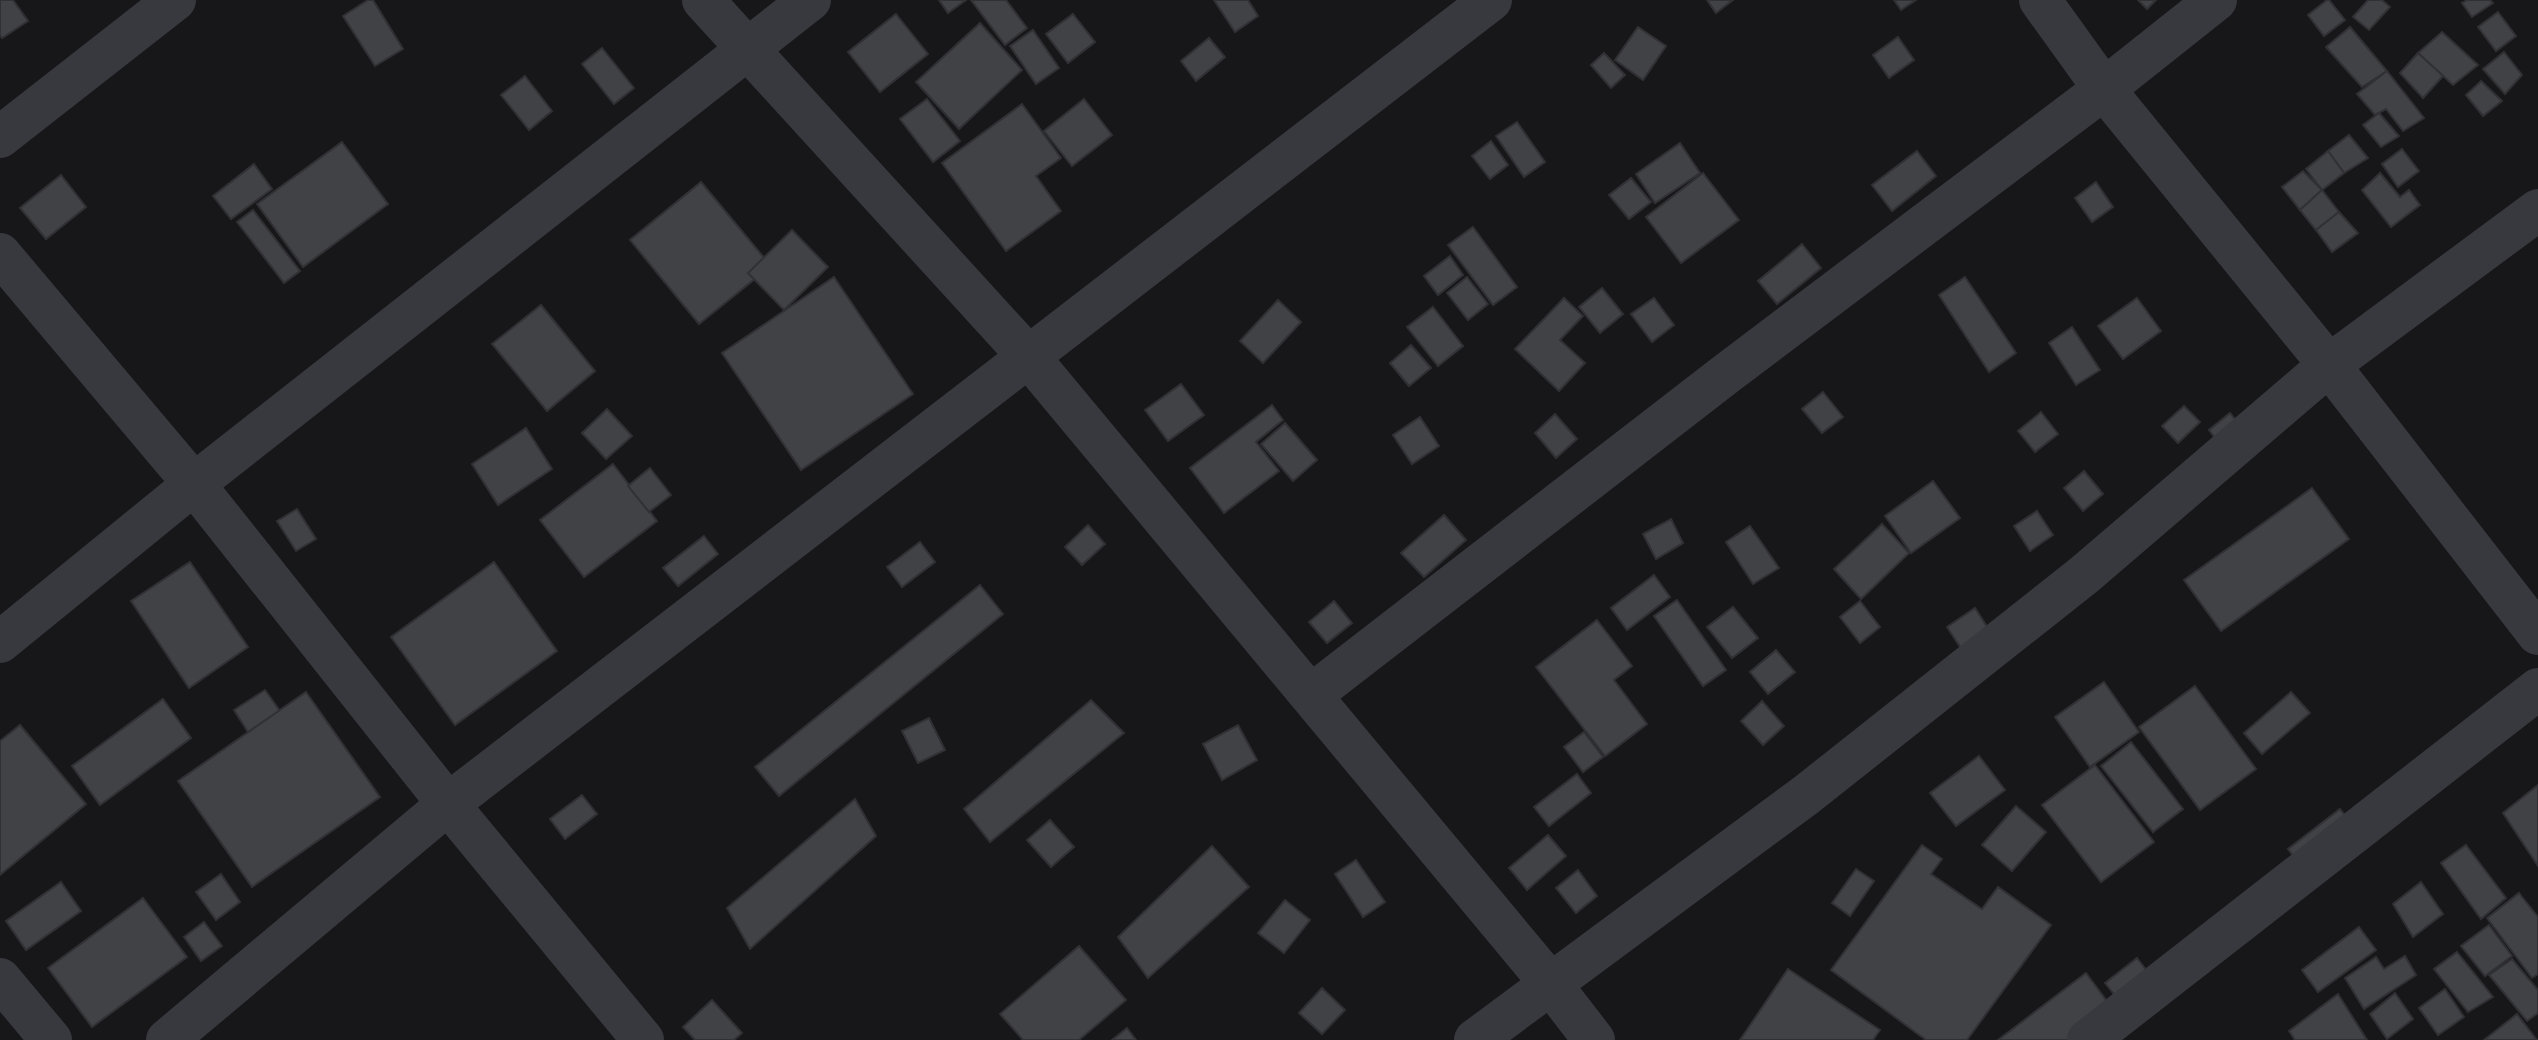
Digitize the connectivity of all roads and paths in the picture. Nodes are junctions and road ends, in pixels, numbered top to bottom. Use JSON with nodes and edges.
{"nodes":[{"id":1,"x":175,"y":0,"type":"edge"},
{"id":2,"x":703,"y":0,"type":"edge"},
{"id":3,"x":810,"y":0,"type":"edge"},
{"id":4,"x":1491,"y":0,"type":"edge"},
{"id":5,"x":2040,"y":0,"type":"edge"},
{"id":6,"x":2216,"y":0,"type":"edge"},
{"id":7,"x":748,"y":49,"type":"junction"},
{"id":8,"x":2104,"y":89,"type":"junction"},
{"id":9,"x":0,"y":137,"type":"edge"},
{"id":10,"x":2538,"y":210,"type":"edge"},
{"id":11,"x":0,"y":254,"type":"edge"},
{"id":12,"x":1028,"y":356,"type":"junction"},
{"id":13,"x":2329,"y":365,"type":"junction"},
{"id":14,"x":194,"y":484,"type":"junction"},
{"id":15,"x":2538,"y":634,"type":"edge"},
{"id":16,"x":0,"y":642,"type":"edge"},
{"id":17,"x":2538,"y":689,"type":"edge"},
{"id":18,"x":1311,"y":695,"type":"junction"},
{"id":19,"x":448,"y":804,"type":"junction"},
{"id":20,"x":0,"y":979,"type":"edge"},
{"id":21,"x":1550,"y":983,"type":"junction"},
{"id":22,"x":51,"y":1040,"type":"edge"},
{"id":23,"x":167,"y":1040,"type":"edge"},
{"id":24,"x":643,"y":1040,"type":"edge"},
{"id":25,"x":1475,"y":1040,"type":"edge"},
{"id":26,"x":1594,"y":1040,"type":"edge"},
{"id":27,"x":2088,"y":1040,"type":"edge"}],
"edges":[{"from":1,"to":9,"type":"street"},
{"from":2,"to":7,"type":"street"},
{"from":3,"to":7,"type":"street"},
{"from":4,"to":12,"type":"street"},
{"from":5,"to":8,"type":"street"},
{"from":6,"to":8,"type":"street"},
{"from":7,"to":12,"type":"street"},
{"from":7,"to":14,"type":"street"},
{"from":8,"to":13,"type":"street"},
{"from":8,"to":18,"type":"street"},
{"from":10,"to":13,"type":"street"},
{"from":11,"to":14,"type":"street"},
{"from":12,"to":18,"type":"street"},
{"from":12,"to":19,"type":"street"},
{"from":13,"to":15,"type":"street"},
{"from":13,"to":21,"type":"street"},
{"from":14,"to":16,"type":"street"},
{"from":14,"to":19,"type":"street"},
{"from":17,"to":27,"type":"street"},
{"from":18,"to":21,"type":"street"},
{"from":19,"to":23,"type":"street"},
{"from":19,"to":24,"type":"street"},
{"from":20,"to":22,"type":"street"},
{"from":21,"to":25,"type":"street"},
{"from":21,"to":26,"type":"street"}]}
